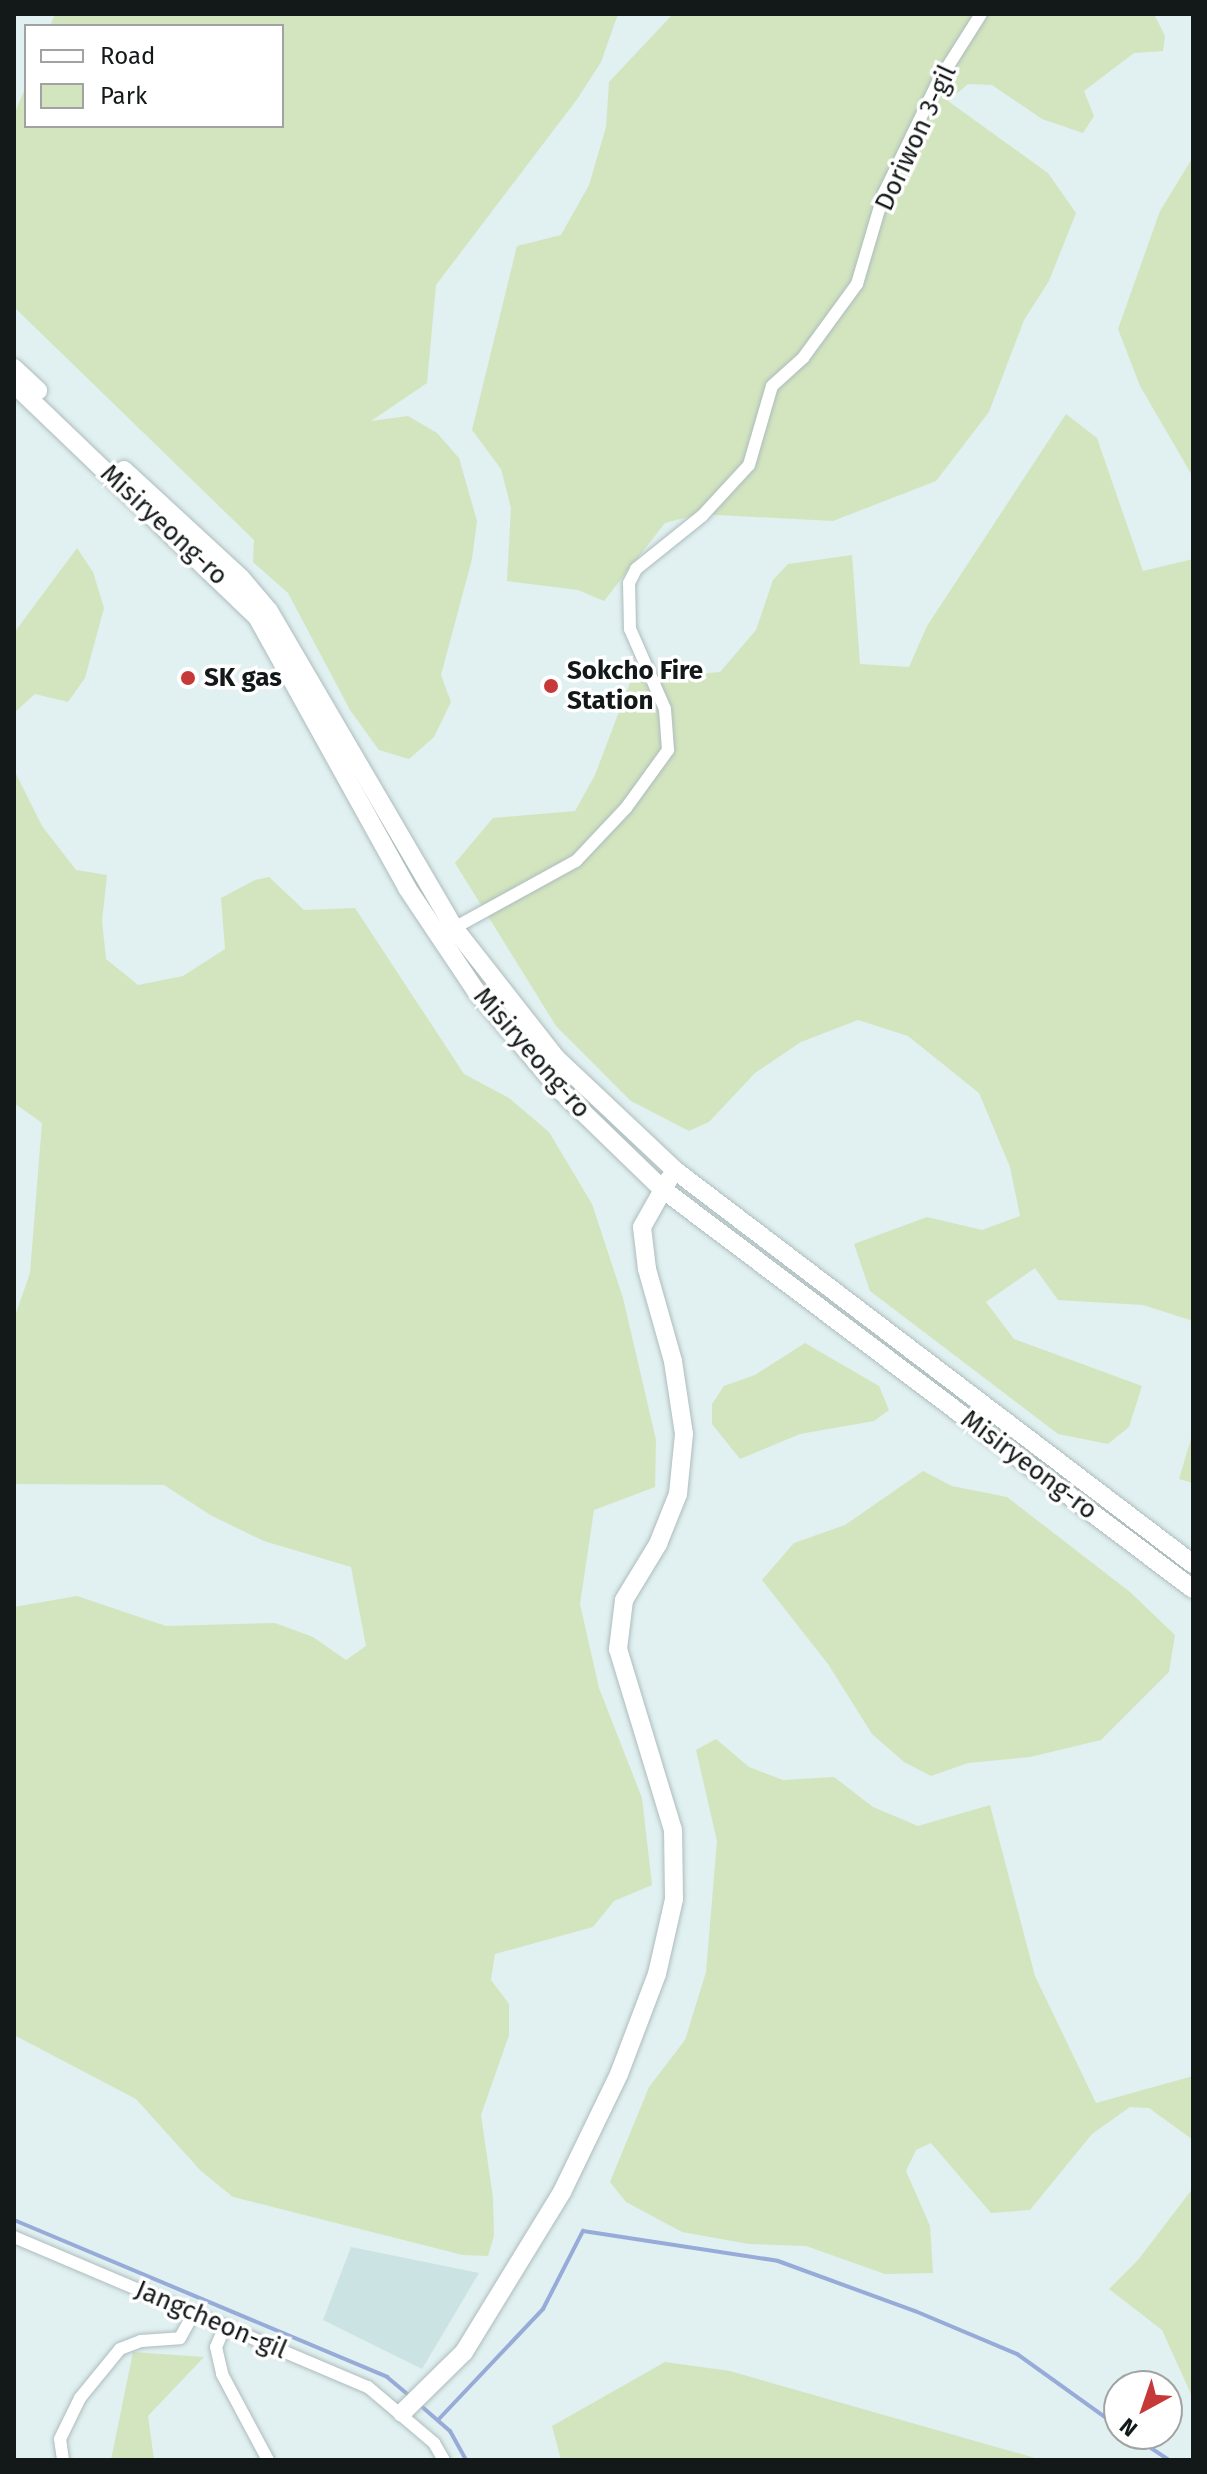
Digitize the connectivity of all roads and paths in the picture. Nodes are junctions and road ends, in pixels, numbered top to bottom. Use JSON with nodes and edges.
{"nodes":[{"id":1,"x":981,"y":14,"type":"edge"},
{"id":2,"x":14,"y":368,"type":"edge"},
{"id":3,"x":14,"y":384,"type":"edge"},
{"id":4,"x":454,"y":928,"type":"junction"},
{"id":5,"x":676,"y":1171,"type":"junction"},
{"id":6,"x":661,"y":1188,"type":"junction"},
{"id":7,"x":1193,"y":1564,"type":"edge"},
{"id":8,"x":1193,"y":1589,"type":"edge"},
{"id":9,"x":14,"y":2237,"type":"edge"},
{"id":10,"x":194,"y":2313,"type":"junction"},
{"id":11,"x":225,"y":2326,"type":"junction"},
{"id":12,"x":404,"y":2411,"type":"junction"},
{"id":13,"x":63,"y":2460,"type":"edge"},
{"id":14,"x":268,"y":2460,"type":"edge"},
{"id":15,"x":444,"y":2460,"type":"edge"}],
"edges":[{"from":1,"to":4,"type":"street","name":"Doriwon 3-gil"},
{"from":2,"to":4,"type":"main road","name":"Misiryeong-ro"},
{"from":3,"to":6,"type":"main road","name":"Misiryeong-ro"},
{"from":4,"to":5,"type":"main road","name":"Misiryeong-ro"},
{"from":5,"to":6,"type":"main road"},
{"from":5,"to":7,"type":"main road","name":"Misiryeong-ro"},
{"from":6,"to":8,"type":"main road","name":"Misiryeong-ro"},
{"from":6,"to":12,"type":"main road"},
{"from":9,"to":10,"type":"street","name":"Jangcheon-gil"},
{"from":10,"to":11,"type":"street","name":"Jangcheon-gil"},
{"from":10,"to":13,"type":"street"},
{"from":11,"to":12,"type":"street","name":"Jangcheon-gil"},
{"from":11,"to":14,"type":"street"},
{"from":12,"to":15,"type":"street","name":"Jangcheon-gil"}]}
